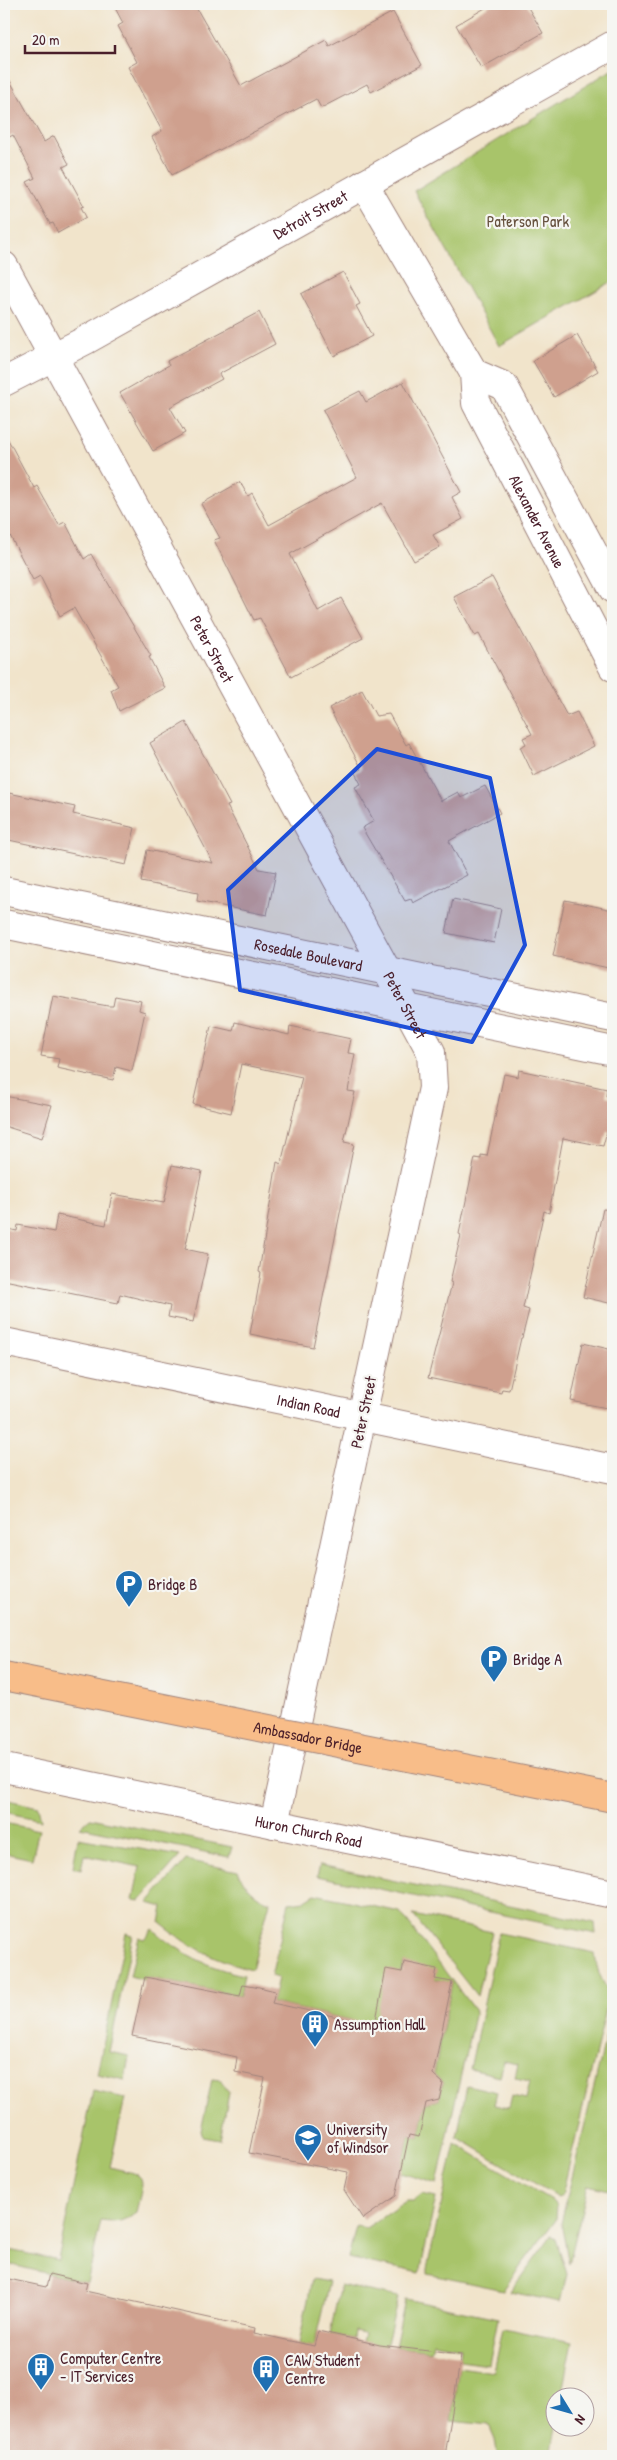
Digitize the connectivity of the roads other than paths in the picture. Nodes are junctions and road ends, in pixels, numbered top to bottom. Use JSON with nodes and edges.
{"nodes":[{"id":1,"x":613,"y":45,"type":"edge"},
{"id":2,"x":364,"y":184,"type":"junction"},
{"id":3,"x":4,"y":266,"type":"edge"},
{"id":4,"x":54,"y":357,"type":"junction"},
{"id":5,"x":474,"y":373,"type":"junction"},
{"id":6,"x":4,"y":382,"type":"edge"},
{"id":7,"x":613,"y":589,"type":"edge"},
{"id":8,"x":613,"y":667,"type":"edge"},
{"id":9,"x":4,"y":891,"type":"edge"},
{"id":10,"x":4,"y":924,"type":"edge"},
{"id":11,"x":386,"y":970,"type":"junction"},
{"id":12,"x":406,"y":1007,"type":"junction"},
{"id":13,"x":613,"y":1018,"type":"edge"},
{"id":14,"x":613,"y":1051,"type":"edge"},
{"id":15,"x":4,"y":1342,"type":"edge"},
{"id":16,"x":362,"y":1417,"type":"junction"},
{"id":17,"x":613,"y":1469,"type":"edge"},
{"id":18,"x":4,"y":1676,"type":"edge"},
{"id":19,"x":4,"y":1768,"type":"edge"},
{"id":20,"x":613,"y":1798,"type":"edge"},
{"id":21,"x":274,"y":1824,"type":"junction"},
{"id":22,"x":613,"y":1894,"type":"edge"}],
"edges":[{"from":1,"to":2,"type":"street","name":"Detroit Street"},
{"from":2,"to":4,"type":"street","name":"Detroit Street"},
{"from":2,"to":5,"type":"street","name":"Alexander Avenue"},
{"from":3,"to":4,"type":"street","name":"Peter Street"},
{"from":4,"to":6,"type":"street","name":"Detroit Street"},
{"from":4,"to":11,"type":"street","name":"Peter Street"},
{"from":5,"to":7,"type":"street"},
{"from":5,"to":8,"type":"street","name":"Alexander Avenue"},
{"from":9,"to":11,"type":"street","name":"Rosedale Boulevard"},
{"from":10,"to":12,"type":"street","name":"Rosedale Boulevard"},
{"from":11,"to":12,"type":"street","name":"Peter Street"},
{"from":11,"to":13,"type":"street","name":"Rosedale Boulevard"},
{"from":12,"to":14,"type":"street","name":"Rosedale Boulevard"},
{"from":12,"to":16,"type":"street","name":"Peter Street"},
{"from":15,"to":16,"type":"street","name":"Indian Road"},
{"from":16,"to":17,"type":"street","name":"Indian Road"},
{"from":16,"to":21,"type":"street","name":"Peter Street"},
{"from":18,"to":20,"type":"highway","name":"Ambassador Bridge","bridge":true},
{"from":19,"to":21,"type":"street","name":"Huron Church Road"},
{"from":21,"to":22,"type":"street","name":"Huron Church Road"}]}
